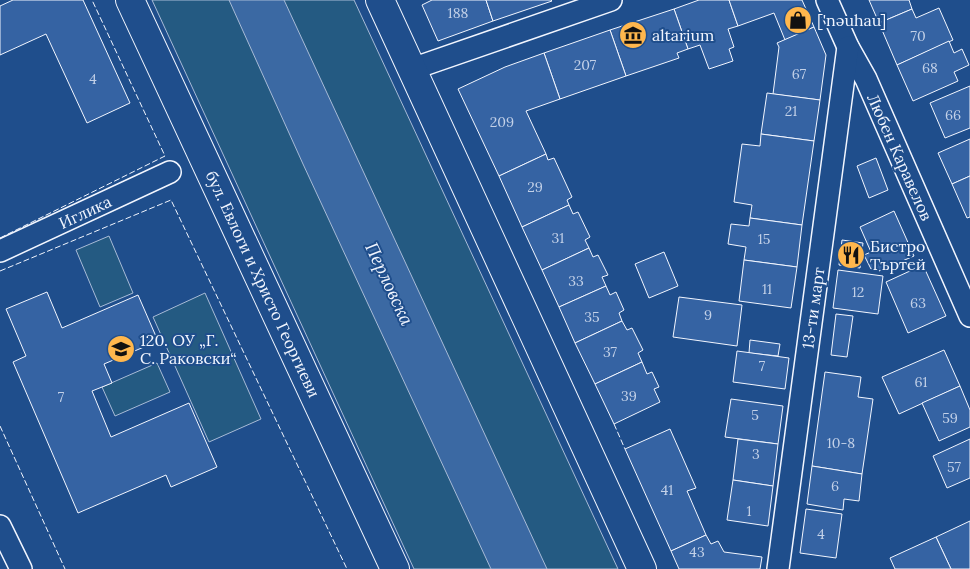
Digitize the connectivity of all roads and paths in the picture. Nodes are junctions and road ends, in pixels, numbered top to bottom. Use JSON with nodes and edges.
{"nodes":[{"id":1,"x":130,"y":0,"type":"edge"},
{"id":2,"x":380,"y":0,"type":"edge"},
{"id":3,"x":611,"y":0,"type":"edge"},
{"id":4,"x":828,"y":0,"type":"edge"},
{"id":5,"x":566,"y":7,"type":"edge"},
{"id":6,"x":848,"y":47,"type":"junction"},
{"id":7,"x":412,"y":69,"type":"junction"},
{"id":8,"x":170,"y":172,"type":"dead end"},
{"id":9,"x":0,"y":251,"type":"edge"},
{"id":10,"x":970,"y":316,"type":"edge"},
{"id":11,"x":0,"y":526,"type":"edge"},
{"id":12,"x":20,"y":569,"type":"edge"},
{"id":13,"x":395,"y":569,"type":"edge"},
{"id":14,"x":642,"y":569,"type":"edge"},
{"id":15,"x":778,"y":569,"type":"edge"}],
"edges":[{"from":1,"to":13,"type":"main road","name":"бул. Евлоги и Христо Георгиеви"},
{"from":2,"to":7,"type":"main road"},
{"from":3,"to":5,"type":"street"},
{"from":4,"to":6,"type":"street","name":"Любен Каравелов"},
{"from":5,"to":7,"type":"street"},
{"from":6,"to":10,"type":"street","name":"Любен Каравелов"},
{"from":6,"to":15,"type":"street","name":"13-ти март"},
{"from":7,"to":14,"type":"main road"},
{"from":8,"to":9,"type":"street","name":"Иглика"},
{"from":11,"to":12,"type":"street"}]}
